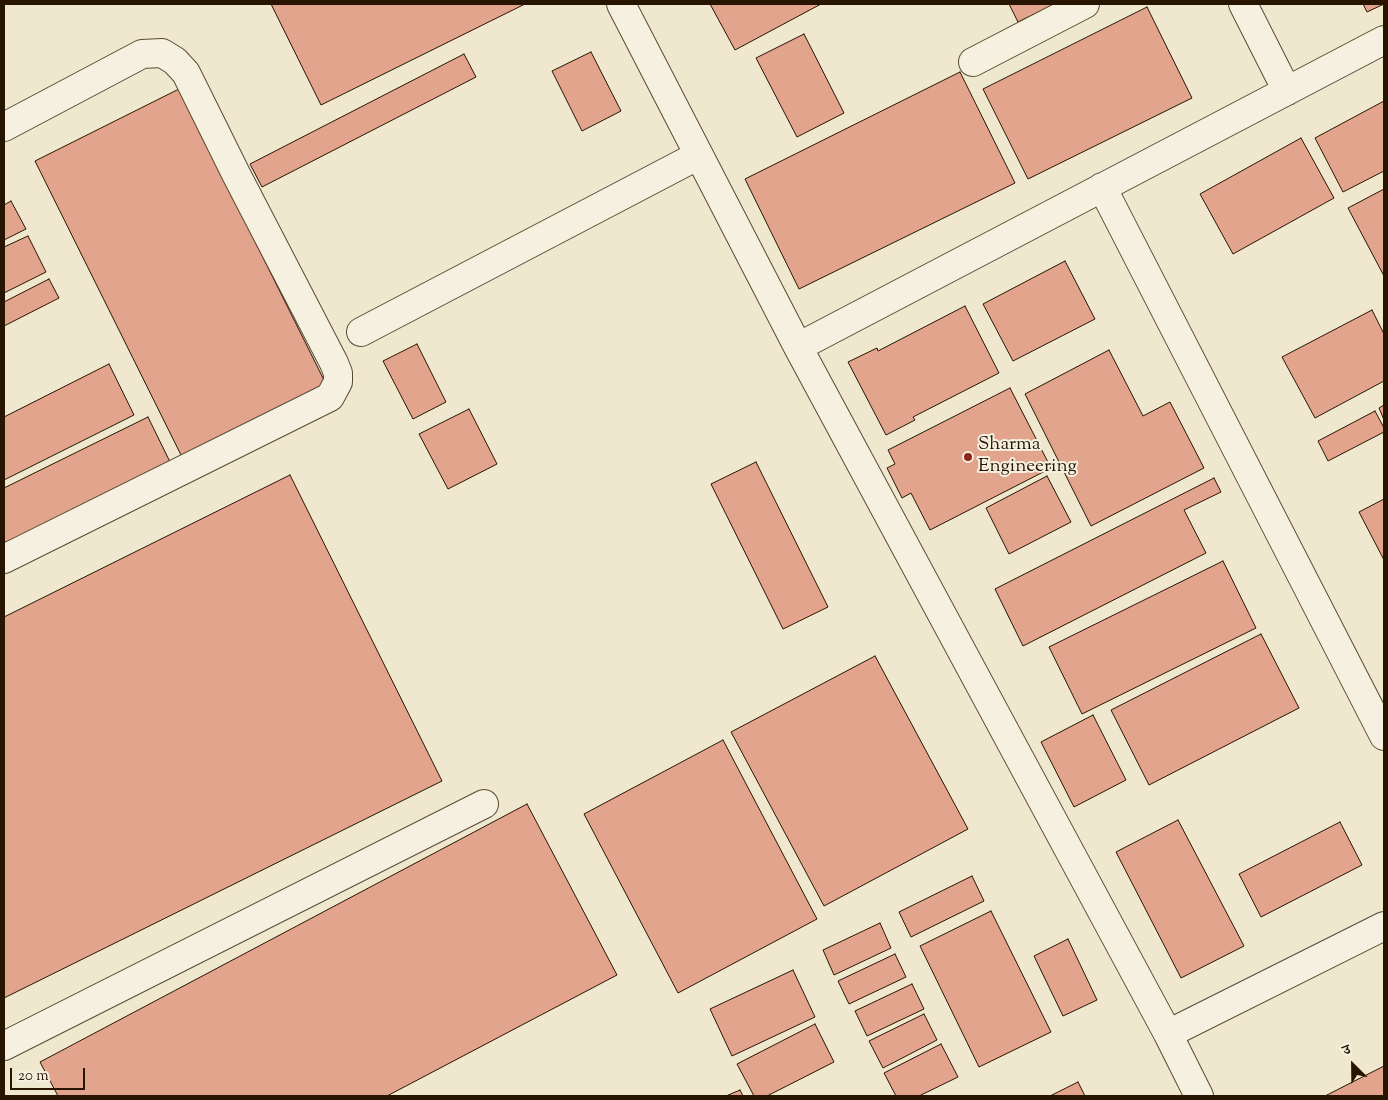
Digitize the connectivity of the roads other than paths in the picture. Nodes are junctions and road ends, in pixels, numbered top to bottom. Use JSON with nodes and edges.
{"nodes":[{"id":1,"x":621,"y":4,"type":"edge"},
{"id":2,"x":1085,"y":4,"type":"edge"},
{"id":3,"x":1243,"y":4,"type":"edge"},
{"id":4,"x":1384,"y":40,"type":"edge"},
{"id":5,"x":972,"y":62,"type":"dead end"},
{"id":6,"x":1287,"y":90,"type":"junction"},
{"id":7,"x":4,"y":127,"type":"edge"},
{"id":8,"x":699,"y":155,"type":"junction"},
{"id":9,"x":1102,"y":187,"type":"junction"},
{"id":10,"x":361,"y":332,"type":"dead end"},
{"id":11,"x":798,"y":347,"type":"junction"},
{"id":12,"x":4,"y":559,"type":"edge"},
{"id":13,"x":1384,"y":736,"type":"edge"},
{"id":14,"x":484,"y":804,"type":"dead end"},
{"id":15,"x":1384,"y":926,"type":"edge"},
{"id":16,"x":1168,"y":1034,"type":"junction"},
{"id":17,"x":4,"y":1046,"type":"edge"},
{"id":18,"x":1199,"y":1096,"type":"edge"}],
"edges":[{"from":1,"to":8,"type":"lane"},
{"from":2,"to":5,"type":"lane"},
{"from":3,"to":6,"type":"lane"},
{"from":4,"to":6,"type":"lane"},
{"from":6,"to":9,"type":"lane"},
{"from":7,"to":12,"type":"lane"},
{"from":8,"to":10,"type":"lane"},
{"from":8,"to":11,"type":"lane"},
{"from":9,"to":11,"type":"lane"},
{"from":9,"to":13,"type":"lane"},
{"from":11,"to":16,"type":"lane"},
{"from":14,"to":17,"type":"lane"},
{"from":15,"to":16,"type":"lane"},
{"from":16,"to":18,"type":"lane"}]}
